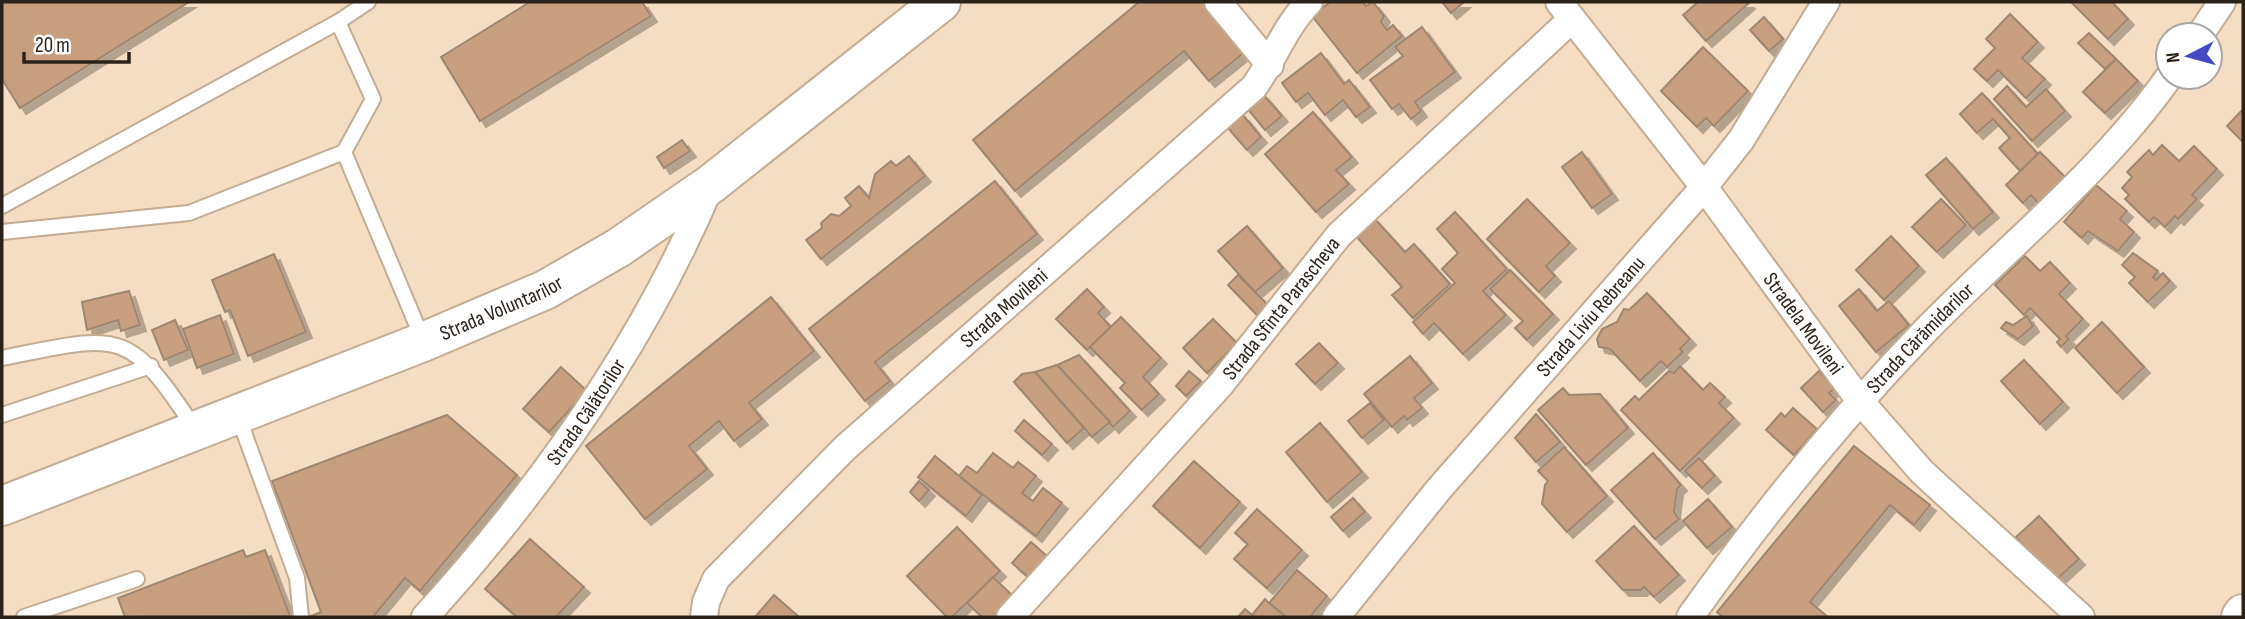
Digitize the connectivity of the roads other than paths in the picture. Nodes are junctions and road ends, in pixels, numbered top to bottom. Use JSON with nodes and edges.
{"nodes":[{"id":1,"x":368,"y":2,"type":"edge"},
{"id":2,"x":941,"y":2,"type":"edge"},
{"id":3,"x":1218,"y":2,"type":"edge"},
{"id":4,"x":1309,"y":2,"type":"edge"},
{"id":5,"x":1826,"y":2,"type":"edge"},
{"id":6,"x":2222,"y":2,"type":"edge"},
{"id":7,"x":1565,"y":10,"type":"edge"},
{"id":8,"x":2209,"y":21,"type":"edge"},
{"id":9,"x":338,"y":22,"type":"junction"},
{"id":10,"x":1270,"y":65,"type":"junction"},
{"id":11,"x":2158,"y":91,"type":"edge"},
{"id":12,"x":344,"y":152,"type":"junction"},
{"id":13,"x":711,"y":184,"type":"junction"},
{"id":14,"x":1704,"y":187,"type":"junction"},
{"id":15,"x":2,"y":206,"type":"edge"},
{"id":16,"x":2,"y":232,"type":"edge"},
{"id":17,"x":423,"y":342,"type":"junction"},
{"id":18,"x":2,"y":358,"type":"edge"},
{"id":19,"x":150,"y":366,"type":"junction"},
{"id":20,"x":1860,"y":401,"type":"junction"},
{"id":21,"x":2,"y":415,"type":"edge"},
{"id":22,"x":237,"y":415,"type":"junction"},
{"id":23,"x":196,"y":430,"type":"junction"},
{"id":24,"x":2,"y":506,"type":"edge"},
{"id":25,"x":137,"y":579,"type":"dead end"},
{"id":26,"x":24,"y":617,"type":"edge"},
{"id":27,"x":301,"y":617,"type":"edge"},
{"id":28,"x":425,"y":617,"type":"edge"},
{"id":29,"x":704,"y":617,"type":"edge"},
{"id":30,"x":1010,"y":617,"type":"edge"},
{"id":31,"x":1336,"y":617,"type":"edge"},
{"id":32,"x":1690,"y":617,"type":"edge"},
{"id":33,"x":2081,"y":617,"type":"edge"}],
"edges":[{"from":1,"to":9,"type":"lane"},
{"from":2,"to":13,"type":"main road","name":"Strada Voluntarilor"},
{"from":3,"to":10,"type":"street"},
{"from":4,"to":10,"type":"street","name":"Strada Movileni"},
{"from":5,"to":14,"type":"street","name":"Strada Liviu Rebreanu"},
{"from":6,"to":8,"type":"street"},
{"from":7,"to":14,"type":"street","name":"Stradela Movileni"},
{"from":7,"to":30,"type":"street","name":"Strada Sfînta Parascheva"},
{"from":9,"to":12,"type":"lane"},
{"from":9,"to":15,"type":"lane"},
{"from":10,"to":29,"type":"street","name":"Strada Movileni"},
{"from":11,"to":20,"type":"street","name":"Strada Cărămidarilor"},
{"from":12,"to":16,"type":"lane"},
{"from":12,"to":17,"type":"lane"},
{"from":13,"to":17,"type":"main road","name":"Strada Voluntarilor"},
{"from":13,"to":28,"type":"street","name":"Strada Călătorilor"},
{"from":14,"to":20,"type":"street","name":"Stradela Movileni"},
{"from":14,"to":31,"type":"street","name":"Strada Liviu Rebreanu"},
{"from":17,"to":22,"type":"main road","name":"Strada Voluntarilor"},
{"from":18,"to":19,"type":"lane"},
{"from":19,"to":21,"type":"lane"},
{"from":19,"to":23,"type":"lane"},
{"from":20,"to":32,"type":"street","name":"Strada Cărămidarilor"},
{"from":20,"to":33,"type":"street","name":"Stradela Movileni"},
{"from":22,"to":23,"type":"main road","name":"Strada Voluntarilor"},
{"from":22,"to":27,"type":"lane"},
{"from":23,"to":24,"type":"main road","name":"Strada Voluntarilor"},
{"from":25,"to":26,"type":"lane"}]}
